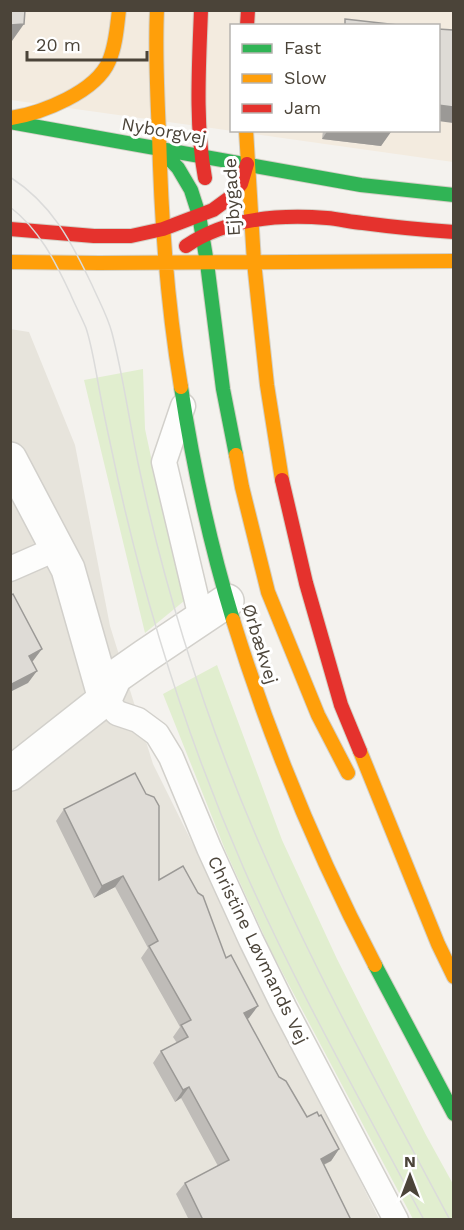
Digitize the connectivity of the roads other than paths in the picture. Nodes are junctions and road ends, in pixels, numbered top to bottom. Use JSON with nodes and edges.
{"nodes":[{"id":1,"x":119,"y":10,"type":"edge"},
{"id":2,"x":157,"y":10,"type":"edge"},
{"id":3,"x":201,"y":10,"type":"edge"},
{"id":4,"x":10,"y":120,"type":"edge"},
{"id":5,"x":246,"y":132,"type":"edge"},
{"id":6,"x":159,"y":148,"type":"junction"},
{"id":7,"x":201,"y":156,"type":"junction"},
{"id":8,"x":247,"y":164,"type":"junction"},
{"id":9,"x":453,"y":195,"type":"edge"},
{"id":10,"x":213,"y":210,"type":"junction"},
{"id":11,"x":199,"y":215,"type":"junction"},
{"id":12,"x":250,"y":220,"type":"junction"},
{"id":13,"x":221,"y":227,"type":"junction"},
{"id":14,"x":10,"y":228,"type":"edge"},
{"id":15,"x":163,"y":229,"type":"junction"},
{"id":16,"x":453,"y":232,"type":"edge"},
{"id":17,"x":204,"y":234,"type":"junction"},
{"id":18,"x":453,"y":261,"type":"edge"},
{"id":19,"x":10,"y":262,"type":"edge"},
{"id":20,"x":254,"y":262,"type":"junction"},
{"id":21,"x":166,"y":263,"type":"junction"},
{"id":22,"x":207,"y":263,"type":"junction"},
{"id":23,"x":183,"y":404,"type":"joint"},
{"id":24,"x":10,"y":459,"type":"edge"},
{"id":25,"x":58,"y":548,"type":"junction"},
{"id":26,"x":10,"y":569,"type":"edge"},
{"id":27,"x":214,"y":609,"type":"junction"},
{"id":28,"x":105,"y":699,"type":"junction"},
{"id":29,"x":10,"y":774,"type":"edge"},
{"id":30,"x":356,"y":788,"type":"dead end"},
{"id":31,"x":372,"y":819,"type":"dead end"},
{"id":32,"x":438,"y":944,"type":"junction"},
{"id":33,"x":453,"y":977,"type":"edge"},
{"id":34,"x":453,"y":1114,"type":"edge"},
{"id":35,"x":396,"y":1220,"type":"edge"}],
"edges":[{"from":1,"to":4,"type":"main road"},
{"from":2,"to":6,"type":"main road"},
{"from":3,"to":7,"type":"main road"},
{"from":4,"to":6,"type":"main road","name":"Nyborgvej"},
{"from":5,"to":8,"type":"main road","name":"Ejbygade"},
{"from":6,"to":7,"type":"main road","name":"Nyborgvej"},
{"from":6,"to":11,"type":"main road"},
{"from":6,"to":15,"type":"main road"},
{"from":7,"to":8,"type":"main road","name":"Nyborgvej"},
{"from":7,"to":10,"type":"main road"},
{"from":8,"to":9,"type":"main road","name":"Nyborgvej"},
{"from":8,"to":10,"type":"main road"},
{"from":8,"to":12,"type":"main road","name":"Ejbygade"},
{"from":10,"to":11,"type":"main road"},
{"from":10,"to":13,"type":"main road"},
{"from":11,"to":15,"type":"main road"},
{"from":11,"to":17,"type":"main road"},
{"from":12,"to":13,"type":"main road"},
{"from":12,"to":16,"type":"main road"},
{"from":12,"to":20,"type":"main road","name":"Ejbygade"},
{"from":13,"to":17,"type":"main road"},
{"from":13,"to":20,"type":"main road"},
{"from":14,"to":15,"type":"main road"},
{"from":15,"to":21,"type":"main road"},
{"from":17,"to":21,"type":"main road"},
{"from":17,"to":22,"type":"main road"},
{"from":18,"to":20,"type":"main road"},
{"from":19,"to":21,"type":"main road"},
{"from":20,"to":22,"type":"main road"},
{"from":20,"to":32,"type":"main road"},
{"from":21,"to":22,"type":"main road"},
{"from":21,"to":23,"type":"main road"},
{"from":22,"to":30,"type":"main road"},
{"from":23,"to":27,"type":"lane"},
{"from":24,"to":25,"type":"street"},
{"from":25,"to":26,"type":"lane"},
{"from":25,"to":28,"type":"street"},
{"from":27,"to":28,"type":"street"},
{"from":27,"to":34,"type":"main road","name":"Ørbækvej"},
{"from":28,"to":29,"type":"street"},
{"from":28,"to":35,"type":"lane","name":"Christine Løvmands Vej"},
{"from":31,"to":32,"type":"main road"},
{"from":32,"to":33,"type":"main road"}]}
